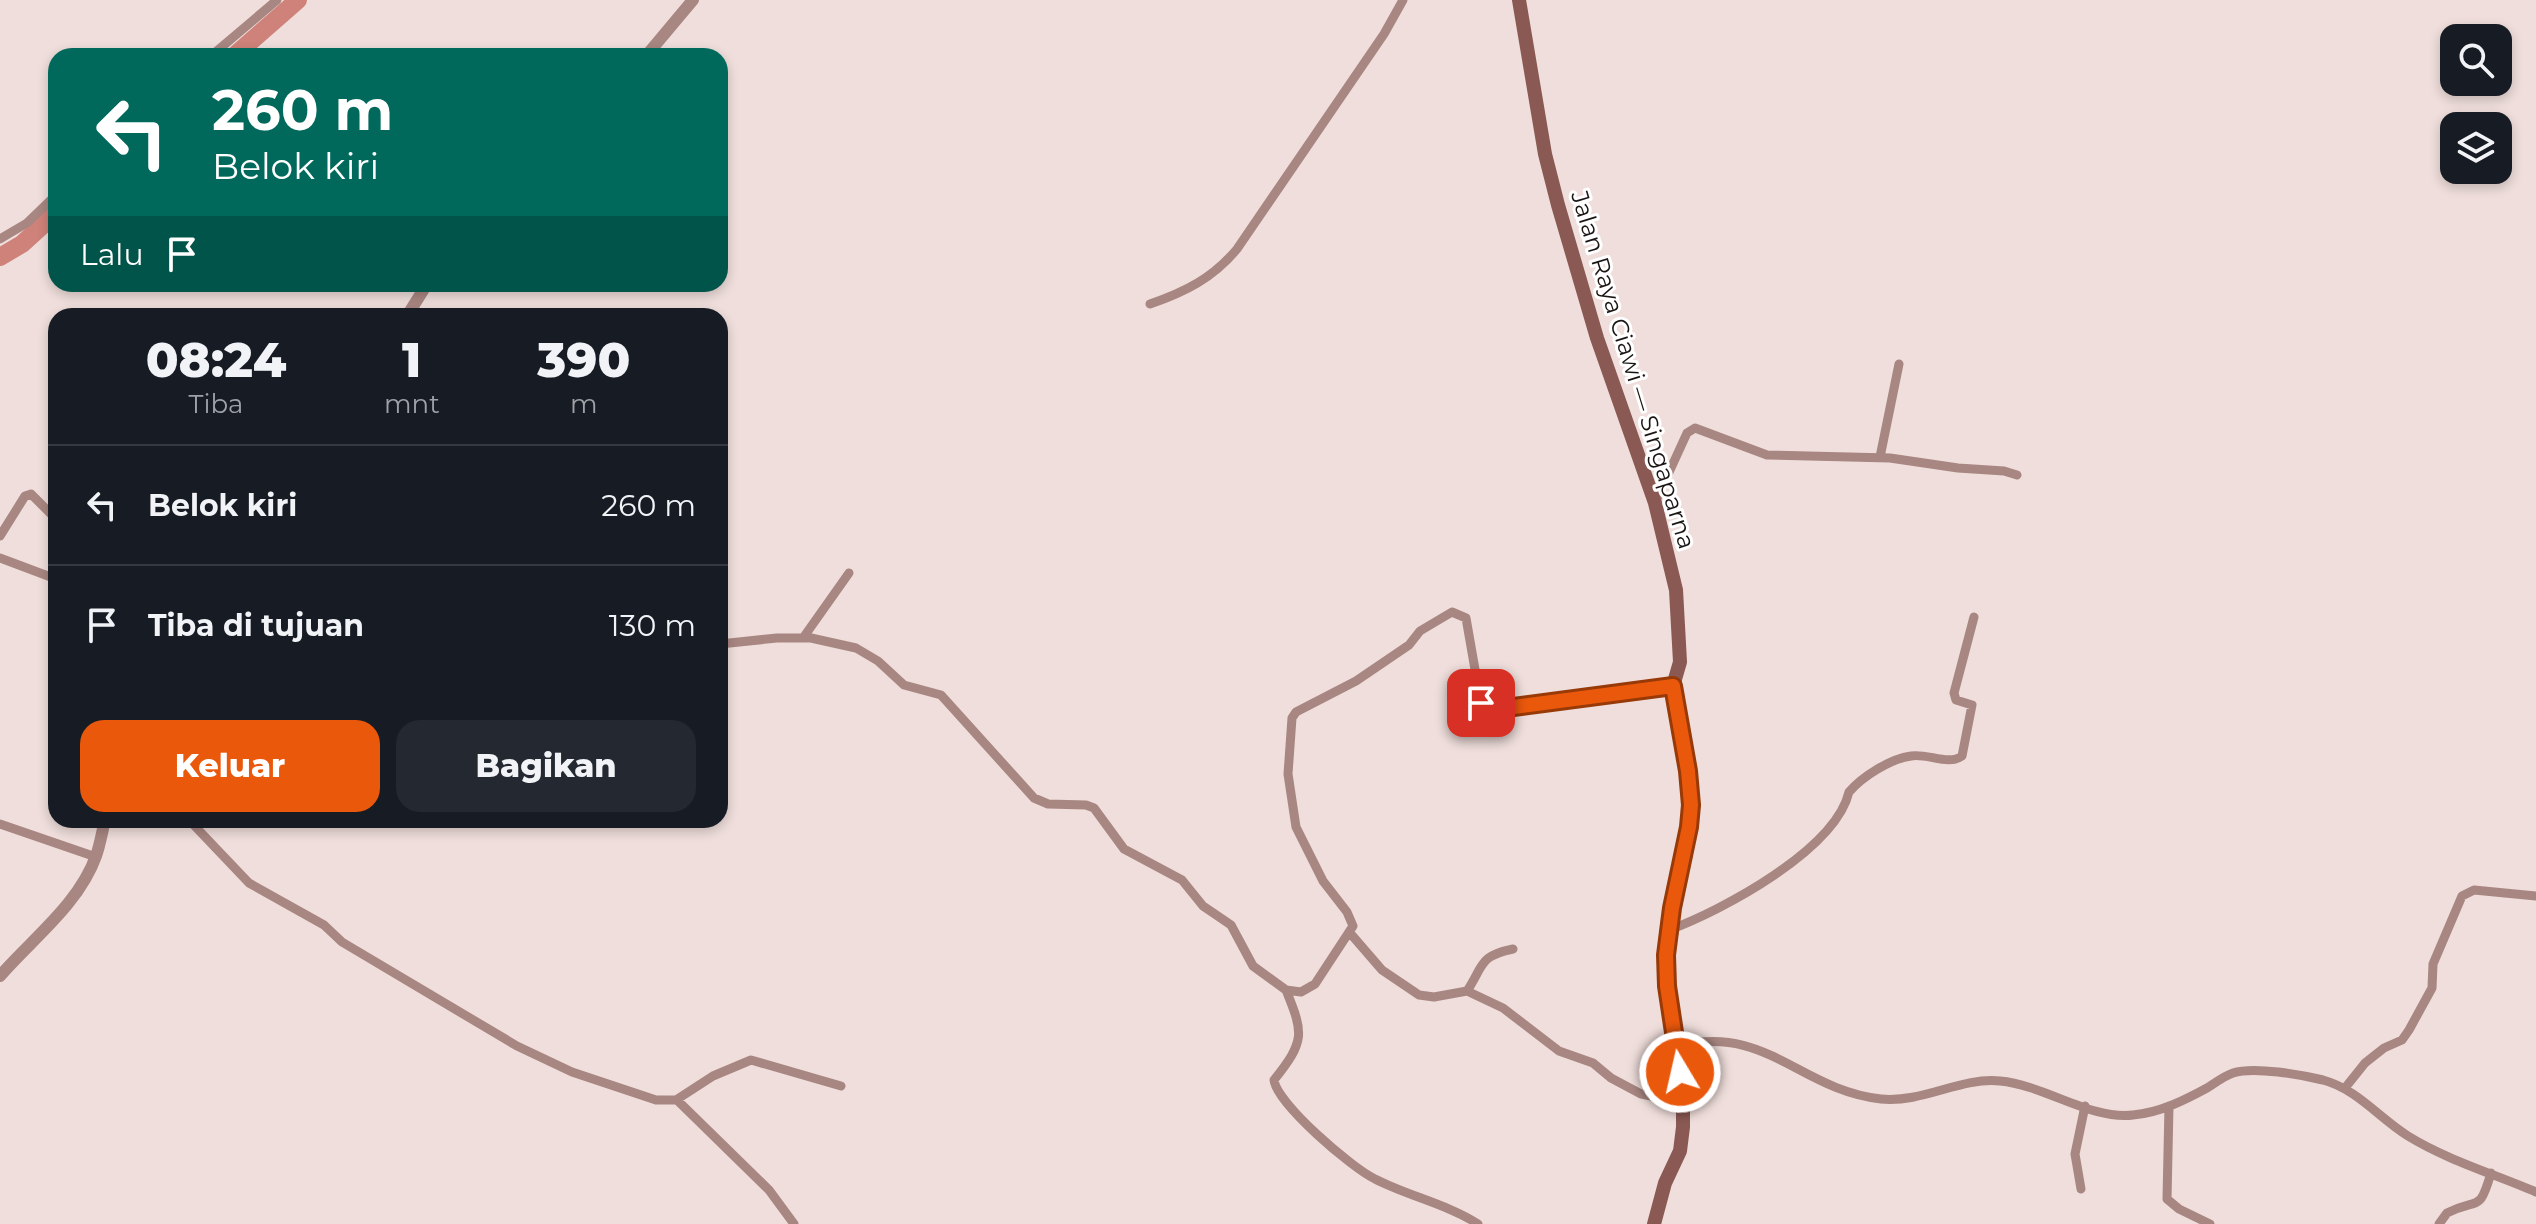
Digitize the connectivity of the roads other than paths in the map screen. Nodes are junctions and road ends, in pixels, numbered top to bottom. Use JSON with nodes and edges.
{"nodes":[{"id":1,"x":277,"y":0,"type":"edge"},
{"id":2,"x":693,"y":0,"type":"edge"},
{"id":3,"x":1403,"y":0,"type":"edge"},
{"id":4,"x":1519,"y":0,"type":"edge"},
{"id":5,"x":220,"y":48,"type":"edge"},
{"id":6,"x":653,"y":48,"type":"edge"},
{"id":7,"x":48,"y":203,"type":"edge"},
{"id":8,"x":0,"y":239,"type":"edge"},
{"id":9,"x":1150,"y":304,"type":"dead end"},
{"id":10,"x":1899,"y":364,"type":"dead end"},
{"id":11,"x":1880,"y":457,"type":"junction"},
{"id":12,"x":2017,"y":475,"type":"dead end"},
{"id":13,"x":1655,"y":503,"type":"junction"},
{"id":14,"x":48,"y":511,"type":"edge"},
{"id":15,"x":0,"y":536,"type":"edge"},
{"id":16,"x":0,"y":558,"type":"edge"},
{"id":17,"x":849,"y":573,"type":"dead end"},
{"id":18,"x":48,"y":576,"type":"edge"},
{"id":19,"x":1974,"y":617,"type":"dead end"},
{"id":20,"x":803,"y":638,"type":"junction"},
{"id":21,"x":728,"y":643,"type":"edge"},
{"id":22,"x":1673,"y":686,"type":"junction"},
{"id":23,"x":0,"y":824,"type":"edge"},
{"id":24,"x":103,"y":828,"type":"edge"},
{"id":25,"x":197,"y":828,"type":"edge"},
{"id":26,"x":96,"y":857,"type":"junction"},
{"id":27,"x":2536,"y":896,"type":"edge"},
{"id":28,"x":1669,"y":930,"type":"junction"},
{"id":29,"x":1350,"y":933,"type":"junction"},
{"id":30,"x":1513,"y":949,"type":"dead end"},
{"id":31,"x":0,"y":976,"type":"edge"},
{"id":32,"x":1286,"y":990,"type":"junction"},
{"id":33,"x":1467,"y":991,"type":"junction"},
{"id":34,"x":1676,"y":1047,"type":"junction"},
{"id":35,"x":841,"y":1086,"type":"dead end"},
{"id":36,"x":2345,"y":1088,"type":"junction"},
{"id":37,"x":1683,"y":1096,"type":"junction"},
{"id":38,"x":676,"y":1100,"type":"junction"},
{"id":39,"x":2085,"y":1106,"type":"junction"},
{"id":40,"x":2169,"y":1106,"type":"junction"},
{"id":41,"x":2491,"y":1173,"type":"junction"},
{"id":42,"x":2081,"y":1189,"type":"dead end"},
{"id":43,"x":2536,"y":1192,"type":"edge"},
{"id":44,"x":794,"y":1224,"type":"edge"},
{"id":45,"x":1478,"y":1224,"type":"edge"},
{"id":46,"x":1654,"y":1224,"type":"edge"},
{"id":47,"x":2210,"y":1224,"type":"edge"},
{"id":48,"x":2439,"y":1224,"type":"edge"}],
"edges":[{"from":1,"to":5,"type":"street"},
{"from":2,"to":6,"type":"street"},
{"from":3,"to":9,"type":"street"},
{"from":4,"to":13,"type":"main road","name":"Jalan Raya Ciawi — Singaparna"},
{"from":7,"to":8,"type":"street"},
{"from":10,"to":11,"type":"street"},
{"from":11,"to":12,"type":"street"},
{"from":11,"to":13,"type":"street"},
{"from":13,"to":22,"type":"main road","name":"Jalan Raya Ciawi — Singaparna"},
{"from":14,"to":15,"type":"street"},
{"from":16,"to":18,"type":"street"},
{"from":17,"to":20,"type":"street"},
{"from":19,"to":28,"type":"street"},
{"from":20,"to":21,"type":"street"},
{"from":20,"to":32,"type":"street"},
{"from":22,"to":28,"type":"main road","name":"Jalan Raya Ciawi — Singaparna"},
{"from":22,"to":29,"type":"street"},
{"from":23,"to":26,"type":"street"},
{"from":24,"to":26,"type":"street"},
{"from":25,"to":38,"type":"street"},
{"from":26,"to":31,"type":"street"},
{"from":27,"to":36,"type":"street"},
{"from":28,"to":34,"type":"main road","name":"Jalan Raya Ciawi — Singaparna"},
{"from":29,"to":32,"type":"street"},
{"from":29,"to":33,"type":"street"},
{"from":30,"to":33,"type":"street"},
{"from":32,"to":45,"type":"street"},
{"from":33,"to":37,"type":"street"},
{"from":34,"to":37,"type":"main road","name":"Jalan Raya Ciawi — Singaparna"},
{"from":34,"to":39,"type":"street"},
{"from":35,"to":38,"type":"street"},
{"from":36,"to":40,"type":"street"},
{"from":36,"to":41,"type":"street"},
{"from":37,"to":46,"type":"main road","name":"Jalan Raya Ciawi — Singaparna"},
{"from":38,"to":44,"type":"street"},
{"from":39,"to":40,"type":"street"},
{"from":39,"to":42,"type":"street"},
{"from":40,"to":47,"type":"street"},
{"from":41,"to":43,"type":"street"},
{"from":41,"to":48,"type":"street"}]}
